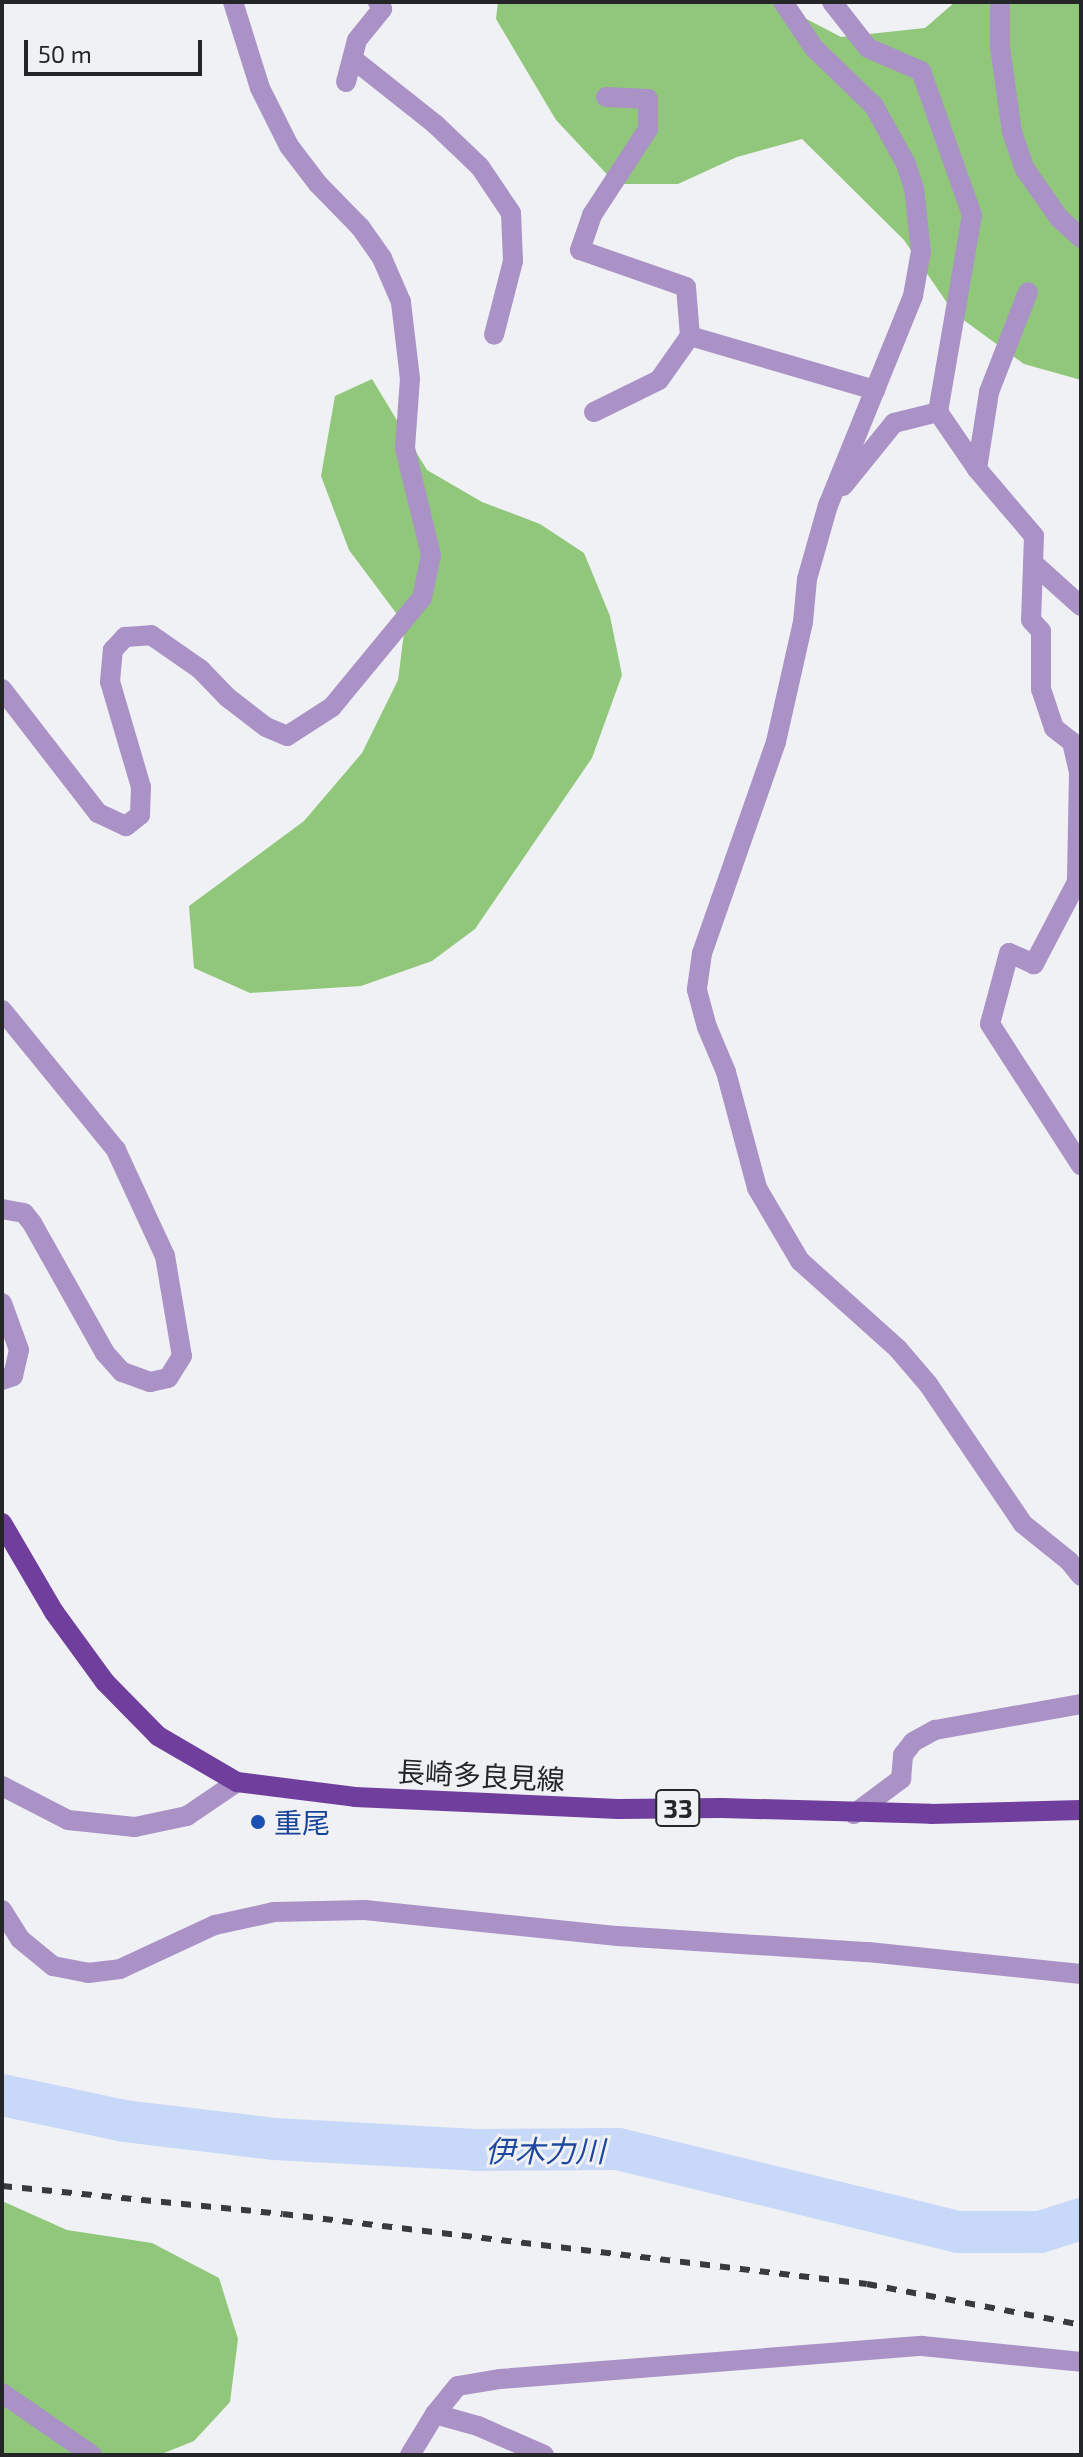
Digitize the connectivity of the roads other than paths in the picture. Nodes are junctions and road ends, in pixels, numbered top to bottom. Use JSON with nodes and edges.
{"nodes":[{"id":1,"x":233,"y":2,"type":"edge"},
{"id":2,"x":378,"y":2,"type":"edge"},
{"id":3,"x":783,"y":2,"type":"edge"},
{"id":4,"x":832,"y":2,"type":"edge"},
{"id":5,"x":1000,"y":2,"type":"edge"},
{"id":6,"x":353,"y":59,"type":"junction"},
{"id":7,"x":346,"y":82,"type":"dead end"},
{"id":8,"x":606,"y":97,"type":"dead end"},
{"id":9,"x":1081,"y":238,"type":"edge"},
{"id":10,"x":1028,"y":292,"type":"dead end"},
{"id":11,"x":494,"y":335,"type":"dead end"},
{"id":12,"x":690,"y":336,"type":"junction"},
{"id":13,"x":875,"y":390,"type":"junction"},
{"id":14,"x":594,"y":412,"type":"dead end"},
{"id":15,"x":938,"y":412,"type":"junction"},
{"id":16,"x":977,"y":469,"type":"junction"},
{"id":17,"x":828,"y":505,"type":"junction"},
{"id":18,"x":1033,"y":563,"type":"junction"},
{"id":19,"x":1081,"y":606,"type":"edge"},
{"id":20,"x":2,"y":689,"type":"edge"},
{"id":21,"x":2,"y":1010,"type":"edge"},
{"id":22,"x":1081,"y":1165,"type":"edge"},
{"id":23,"x":2,"y":1209,"type":"edge"},
{"id":24,"x":2,"y":1303,"type":"edge"},
{"id":25,"x":2,"y":1380,"type":"edge"},
{"id":26,"x":2,"y":1523,"type":"edge"},
{"id":27,"x":1081,"y":1576,"type":"edge"},
{"id":28,"x":1081,"y":1704,"type":"edge"},
{"id":29,"x":237,"y":1782,"type":"junction"},
{"id":30,"x":2,"y":1786,"type":"edge"},
{"id":31,"x":1081,"y":1810,"type":"edge"},
{"id":32,"x":854,"y":1814,"type":"junction"},
{"id":33,"x":2,"y":1910,"type":"edge"},
{"id":34,"x":1081,"y":1974,"type":"edge"},
{"id":35,"x":1081,"y":2362,"type":"edge"},
{"id":36,"x":2,"y":2393,"type":"edge"},
{"id":37,"x":435,"y":2414,"type":"junction"},
{"id":38,"x":92,"y":2455,"type":"edge"},
{"id":39,"x":410,"y":2455,"type":"edge"},
{"id":40,"x":544,"y":2455,"type":"edge"}],
"edges":[{"from":1,"to":20,"type":"street"},
{"from":2,"to":6,"type":"street"},
{"from":3,"to":13,"type":"street"},
{"from":4,"to":15,"type":"street"},
{"from":5,"to":9,"type":"street"},
{"from":6,"to":7,"type":"street"},
{"from":6,"to":11,"type":"street"},
{"from":8,"to":12,"type":"street"},
{"from":10,"to":16,"type":"street"},
{"from":12,"to":13,"type":"street"},
{"from":12,"to":14,"type":"street"},
{"from":13,"to":17,"type":"street"},
{"from":15,"to":16,"type":"street"},
{"from":15,"to":17,"type":"street"},
{"from":16,"to":18,"type":"street"},
{"from":17,"to":27,"type":"street"},
{"from":18,"to":19,"type":"street"},
{"from":18,"to":22,"type":"street"},
{"from":21,"to":23,"type":"street"},
{"from":24,"to":25,"type":"street"},
{"from":26,"to":29,"type":"main road","name":"長崎多良見線","number":"33"},
{"from":28,"to":32,"type":"street"},
{"from":29,"to":30,"type":"street"},
{"from":29,"to":32,"type":"main road","name":"長崎多良見線","number":"33"},
{"from":31,"to":32,"type":"main road","name":"長崎多良見線","number":"33"},
{"from":33,"to":34,"type":"street"},
{"from":35,"to":37,"type":"street"},
{"from":36,"to":38,"type":"street"},
{"from":37,"to":39,"type":"street"},
{"from":37,"to":40,"type":"street"}]}
